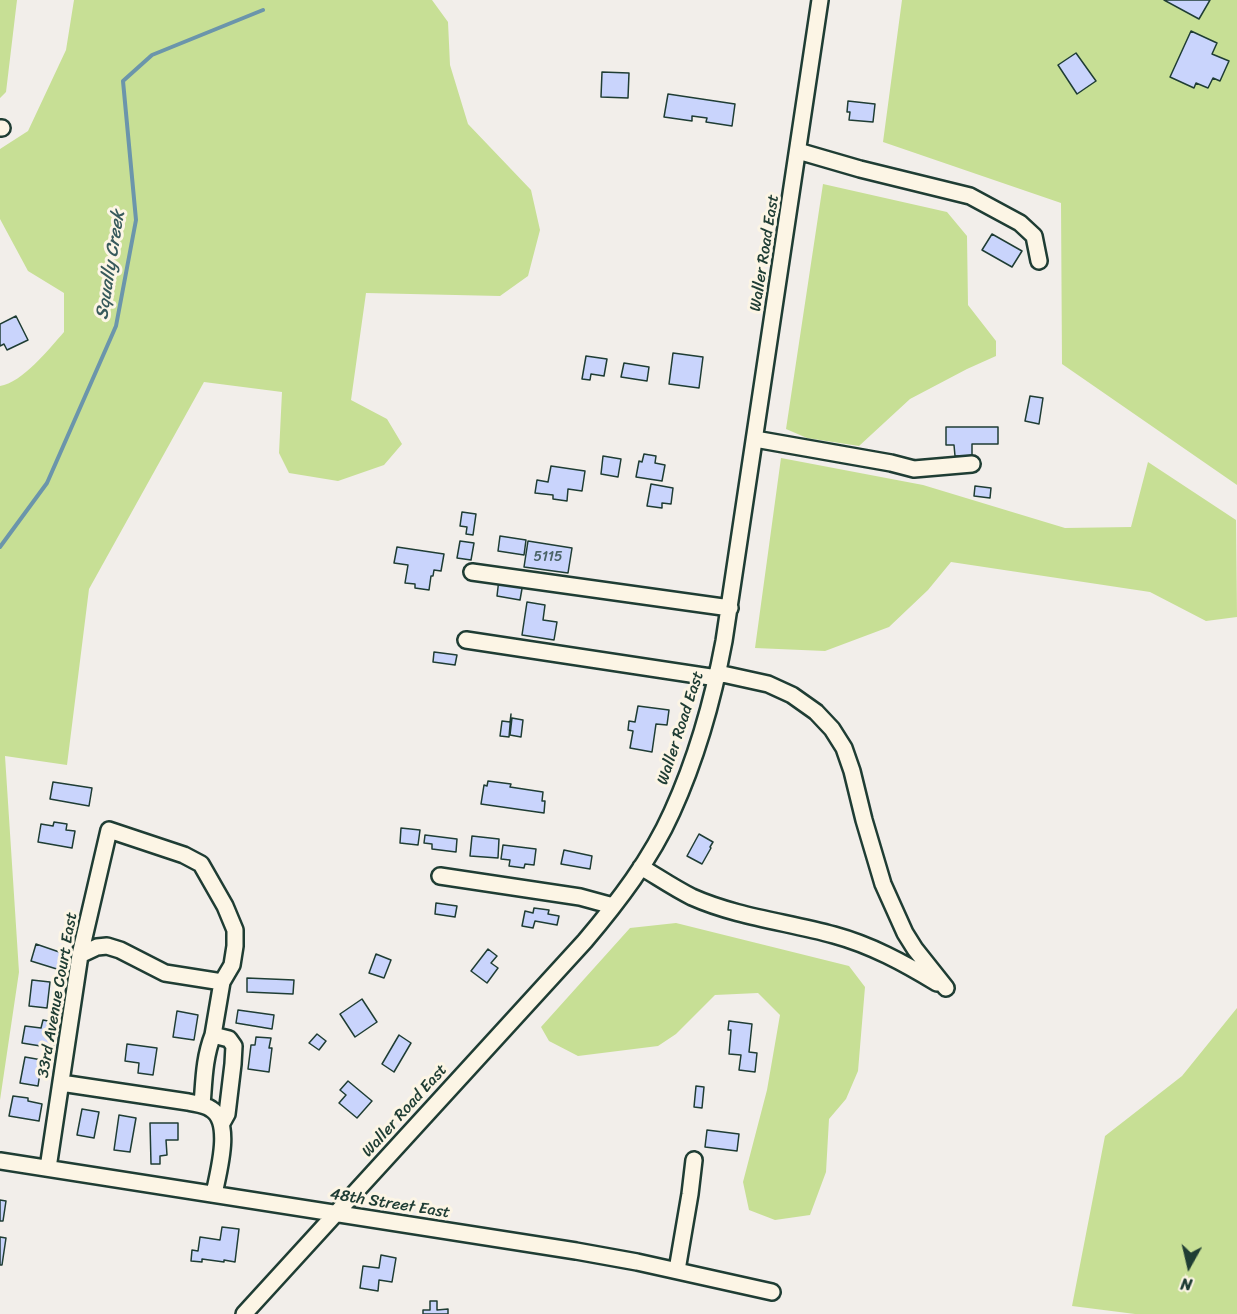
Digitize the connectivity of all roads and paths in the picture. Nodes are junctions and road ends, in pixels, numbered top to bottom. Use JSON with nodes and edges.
{"nodes":[{"id":1,"x":820,"y":0,"type":"edge"},
{"id":2,"x":798,"y":151,"type":"junction"},
{"id":3,"x":1039,"y":261,"type":"dead end"},
{"id":4,"x":755,"y":439,"type":"junction"},
{"id":5,"x":972,"y":464,"type":"dead end"},
{"id":6,"x":472,"y":572,"type":"dead end"},
{"id":7,"x":730,"y":608,"type":"junction"},
{"id":8,"x":466,"y":640,"type":"dead end"},
{"id":9,"x":718,"y":675,"type":"junction"},
{"id":10,"x":641,"y":867,"type":"junction"},
{"id":11,"x":440,"y":876,"type":"dead end"},
{"id":12,"x":613,"y":906,"type":"junction"},
{"id":13,"x":80,"y":955,"type":"junction"},
{"id":14,"x":222,"y":982,"type":"junction"},
{"id":15,"x":213,"y":1035,"type":"junction"},
{"id":16,"x":61,"y":1083,"type":"junction"},
{"id":17,"x":202,"y":1105,"type":"junction"},
{"id":18,"x":220,"y":1119,"type":"junction"},
{"id":19,"x":694,"y":1160,"type":"dead end"},
{"id":20,"x":0,"y":1161,"type":"edge"},
{"id":21,"x":48,"y":1168,"type":"junction"},
{"id":22,"x":214,"y":1194,"type":"junction"},
{"id":23,"x":336,"y":1213,"type":"junction"},
{"id":24,"x":677,"y":1270,"type":"junction"},
{"id":25,"x":772,"y":1292,"type":"dead end"},
{"id":26,"x":244,"y":1314,"type":"edge"}],
"edges":[{"from":1,"to":2,"type":"street","name":"Waller Road East"},
{"from":2,"to":3,"type":"street"},
{"from":2,"to":4,"type":"street","name":"Waller Road East"},
{"from":4,"to":5,"type":"street"},
{"from":4,"to":7,"type":"street","name":"Waller Road East"},
{"from":6,"to":7,"type":"street"},
{"from":7,"to":9,"type":"street","name":"Waller Road East"},
{"from":8,"to":9,"type":"street"},
{"from":9,"to":10,"type":"street","name":"Waller Road East"},
{"from":9,"to":10,"type":"street"},
{"from":10,"to":12,"type":"street","name":"Waller Road East"},
{"from":11,"to":12,"type":"street"},
{"from":12,"to":23,"type":"street","name":"Waller Road East"},
{"from":13,"to":14,"type":"street"},
{"from":13,"to":14,"type":"street","name":"33rd Avenue Court East"},
{"from":13,"to":16,"type":"street","name":"33rd Avenue Court East"},
{"from":14,"to":15,"type":"street"},
{"from":15,"to":17,"type":"street"},
{"from":15,"to":18,"type":"street"},
{"from":16,"to":17,"type":"street"},
{"from":16,"to":21,"type":"street","name":"33rd Avenue Court East"},
{"from":17,"to":18,"type":"street"},
{"from":18,"to":22,"type":"street"},
{"from":19,"to":24,"type":"street"},
{"from":20,"to":21,"type":"street","name":"48th Street East"},
{"from":21,"to":22,"type":"street","name":"48th Street East"},
{"from":22,"to":23,"type":"street","name":"48th Street East"},
{"from":23,"to":24,"type":"street","name":"48th Street East"},
{"from":23,"to":26,"type":"street","name":"Waller Road East"},
{"from":24,"to":25,"type":"street","name":"48th Street East"}]}
